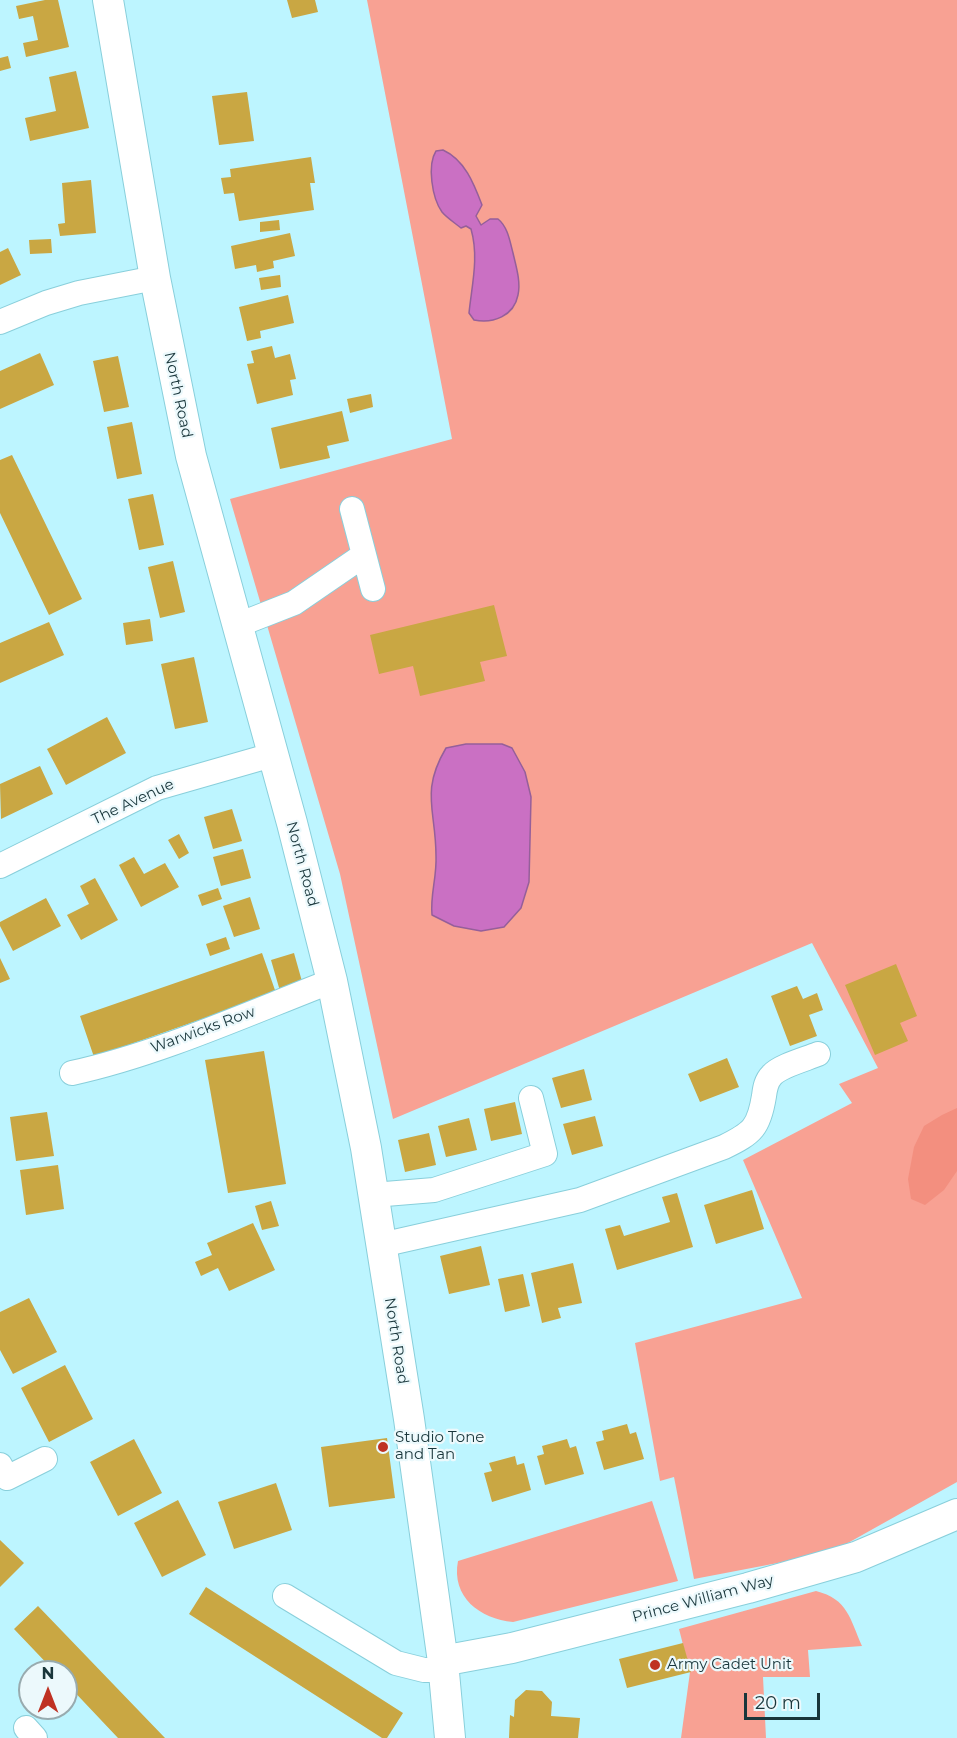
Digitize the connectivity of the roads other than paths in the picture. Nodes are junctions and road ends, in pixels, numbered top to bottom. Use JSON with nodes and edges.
{"nodes":[{"id":1,"x":108,"y":0,"type":"edge"},
{"id":2,"x":155,"y":278,"type":"junction"},
{"id":3,"x":0,"y":322,"type":"edge"},
{"id":4,"x":352,"y":509,"type":"dead end"},
{"id":5,"x":364,"y":555,"type":"junction"},
{"id":6,"x":374,"y":589,"type":"dead end"},
{"id":7,"x":238,"y":625,"type":"junction"},
{"id":8,"x":272,"y":755,"type":"junction"},
{"id":9,"x":0,"y":866,"type":"edge"},
{"id":10,"x":333,"y":981,"type":"junction"},
{"id":11,"x":818,"y":1054,"type":"dead end"},
{"id":12,"x":72,"y":1073,"type":"dead end"},
{"id":13,"x":531,"y":1098,"type":"dead end"},
{"id":14,"x":373,"y":1195,"type":"junction"},
{"id":15,"x":381,"y":1245,"type":"junction"},
{"id":16,"x":45,"y":1459,"type":"dead end"},
{"id":17,"x":0,"y":1465,"type":"edge"},
{"id":18,"x":957,"y":1514,"type":"edge"},
{"id":19,"x":285,"y":1596,"type":"dead end"},
{"id":20,"x":443,"y":1665,"type":"junction"},
{"id":21,"x":450,"y":1738,"type":"edge"}],
"edges":[{"from":1,"to":2,"type":"street","name":"North Road"},
{"from":2,"to":3,"type":"street"},
{"from":2,"to":7,"type":"street","name":"North Road"},
{"from":4,"to":5,"type":"street"},
{"from":5,"to":6,"type":"street"},
{"from":5,"to":7,"type":"street"},
{"from":7,"to":8,"type":"street","name":"North Road"},
{"from":8,"to":9,"type":"street","name":"The Avenue"},
{"from":8,"to":10,"type":"street","name":"North Road"},
{"from":10,"to":12,"type":"street","name":"Warwicks Row"},
{"from":10,"to":14,"type":"street","name":"North Road"},
{"from":11,"to":15,"type":"street"},
{"from":13,"to":14,"type":"street"},
{"from":14,"to":15,"type":"street","name":"North Road"},
{"from":15,"to":20,"type":"street","name":"North Road"},
{"from":16,"to":17,"type":"street"},
{"from":18,"to":20,"type":"street","name":"Prince William Way"},
{"from":19,"to":20,"type":"street"},
{"from":20,"to":21,"type":"street","name":"North Road"}]}
